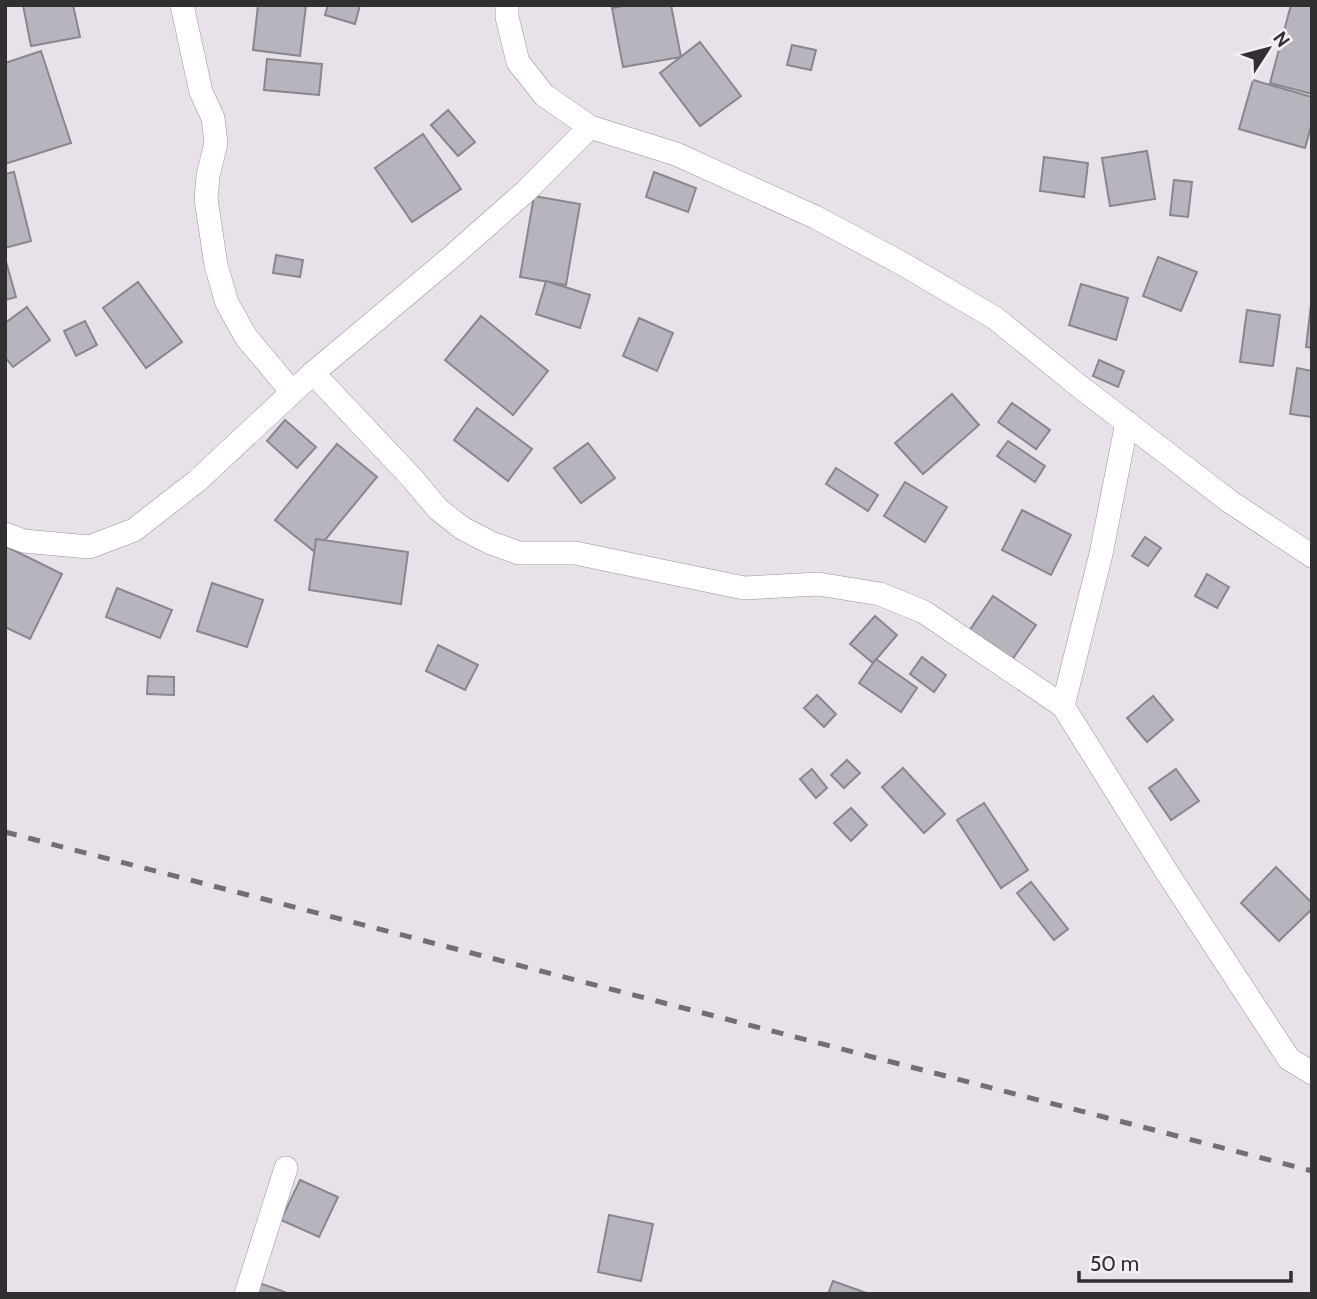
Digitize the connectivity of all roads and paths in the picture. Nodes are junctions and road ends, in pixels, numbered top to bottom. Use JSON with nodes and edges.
{"nodes":[{"id":1,"x":182,"y":5,"type":"edge"},
{"id":2,"x":507,"y":5,"type":"edge"},
{"id":3,"x":590,"y":127,"type":"junction"},
{"id":4,"x":313,"y":373,"type":"junction"},
{"id":5,"x":292,"y":392,"type":"junction"},
{"id":6,"x":1127,"y":422,"type":"junction"},
{"id":7,"x":5,"y":534,"type":"edge"},
{"id":8,"x":1312,"y":556,"type":"edge"},
{"id":9,"x":1063,"y":706,"type":"junction"},
{"id":10,"x":1312,"y":1073,"type":"edge"},
{"id":11,"x":286,"y":1168,"type":"dead end"},
{"id":12,"x":246,"y":1294,"type":"edge"}],
"edges":[{"from":1,"to":5,"type":"street"},
{"from":2,"to":3,"type":"street"},
{"from":3,"to":4,"type":"street"},
{"from":3,"to":6,"type":"street"},
{"from":4,"to":5,"type":"street"},
{"from":4,"to":9,"type":"street"},
{"from":5,"to":7,"type":"street"},
{"from":6,"to":8,"type":"street"},
{"from":6,"to":9,"type":"street"},
{"from":9,"to":10,"type":"street"},
{"from":11,"to":12,"type":"street"}]}
